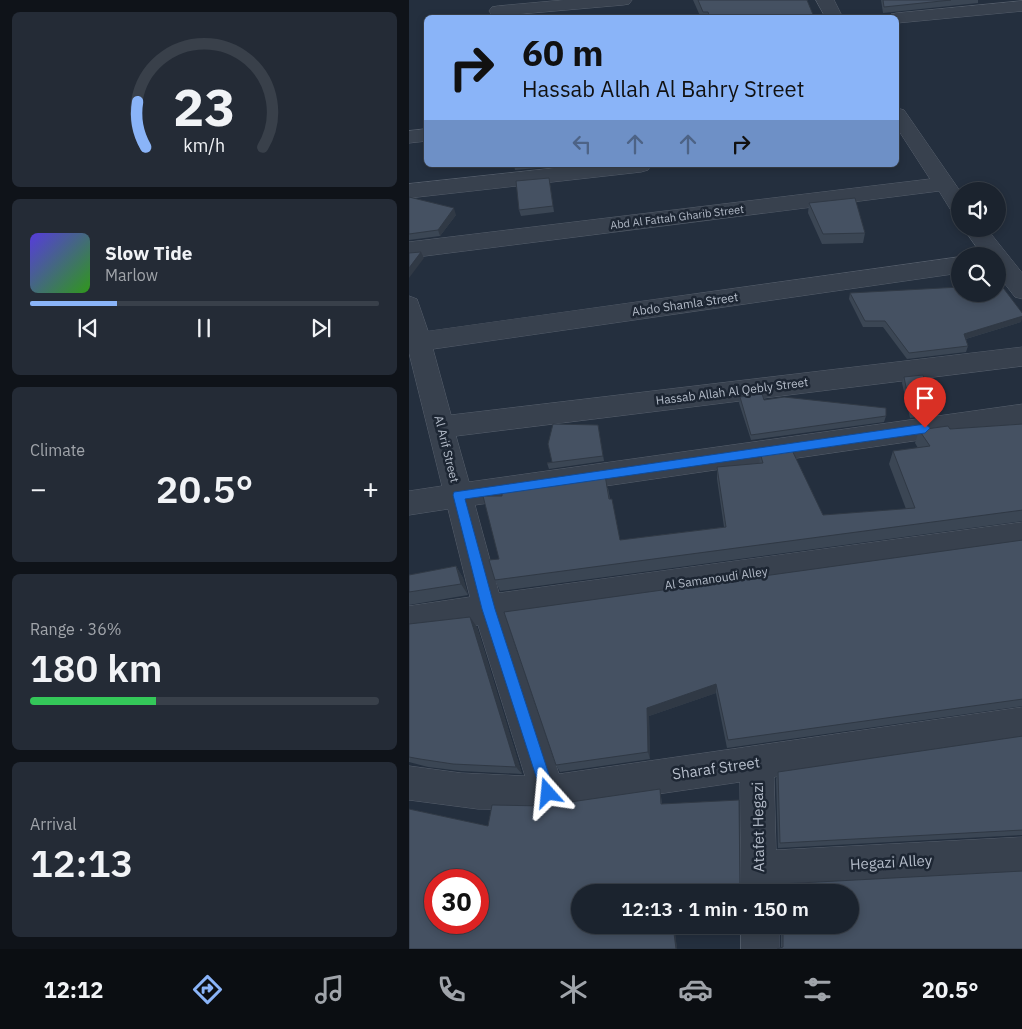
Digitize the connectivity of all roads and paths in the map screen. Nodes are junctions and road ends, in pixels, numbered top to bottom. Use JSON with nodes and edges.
{"nodes":[{"id":1,"x":623,"y":0,"type":"edge"},
{"id":2,"x":825,"y":0,"type":"edge"},
{"id":3,"x":1022,"y":6,"type":"edge"},
{"id":4,"x":498,"y":11,"type":"dead end"},
{"id":5,"x":833,"y":15,"type":"edge"},
{"id":6,"x":899,"y":18,"type":"edge"},
{"id":7,"x":899,"y":120,"type":"edge"},
{"id":8,"x":424,"y":135,"type":"edge"},
{"id":9,"x":904,"y":136,"type":"edge"},
{"id":10,"x":409,"y":137,"type":"edge"},
{"id":11,"x":622,"y":167,"type":"edge"},
{"id":12,"x":944,"y":184,"type":"junction"},
{"id":13,"x":409,"y":190,"type":"edge"},
{"id":14,"x":951,"y":194,"type":"edge"},
{"id":15,"x":409,"y":250,"type":"edge"},
{"id":16,"x":951,"y":266,"type":"edge"},
{"id":17,"x":1006,"y":270,"type":"edge"},
{"id":18,"x":1022,"y":291,"type":"edge"},
{"id":19,"x":409,"y":305,"type":"edge"},
{"id":20,"x":414,"y":342,"type":"edge"},
{"id":21,"x":1022,"y":356,"type":"edge"},
{"id":22,"x":1022,"y":414,"type":"edge"},
{"id":23,"x":441,"y":427,"type":"junction"},
{"id":24,"x":459,"y":495,"type":"junction"},
{"id":25,"x":409,"y":503,"type":"edge"},
{"id":26,"x":1022,"y":535,"type":"edge"},
{"id":27,"x":488,"y":609,"type":"junction"},
{"id":28,"x":409,"y":620,"type":"edge"},
{"id":29,"x":1022,"y":723,"type":"edge"},
{"id":30,"x":757,"y":762,"type":"junction"},
{"id":31,"x":409,"y":783,"type":"edge"},
{"id":32,"x":548,"y":793,"type":"junction"},
{"id":33,"x":1022,"y":856,"type":"edge"},
{"id":34,"x":759,"y":881,"type":"edge"},
{"id":35,"x":760,"y":934,"type":"edge"},
{"id":36,"x":760,"y":949,"type":"edge"}],
"edges":[{"from":1,"to":4,"type":"street"},
{"from":2,"to":5,"type":"street"},
{"from":3,"to":6,"type":"street"},
{"from":7,"to":9,"type":"street"},
{"from":8,"to":10,"type":"street"},
{"from":9,"to":12,"type":"street"},
{"from":11,"to":13,"type":"street"},
{"from":12,"to":14,"type":"street"},
{"from":12,"to":15,"type":"street","name":"Abd Al Fattah Gharib Street"},
{"from":16,"to":20,"type":"street","name":"Abdo Shamla Street"},
{"from":17,"to":18,"type":"street"},
{"from":19,"to":20,"type":"street","name":"Al Arif Street"},
{"from":20,"to":23,"type":"street","name":"Al Arif Street"},
{"from":21,"to":23,"type":"street","name":"Hassab Allah Al Qebly Street"},
{"from":22,"to":24,"type":"street"},
{"from":23,"to":24,"type":"street","name":"Al Arif Street"},
{"from":24,"to":25,"type":"street"},
{"from":24,"to":27,"type":"street","name":"Al Arif Street"},
{"from":26,"to":27,"type":"street","name":"Al Samanoudi Alley"},
{"from":27,"to":28,"type":"street","name":"Al Samanoudi Alley"},
{"from":27,"to":32,"type":"street","name":"Al Arif Street"},
{"from":29,"to":30,"type":"street","name":"Sharaf Street"},
{"from":30,"to":32,"type":"street","name":"Sharaf Street"},
{"from":30,"to":34,"type":"street","name":"Atafet Hegazi"},
{"from":31,"to":32,"type":"street","name":"Sharaf Street"},
{"from":33,"to":34,"type":"street","name":"Hegazi Alley"},
{"from":35,"to":36,"type":"street"}]}
